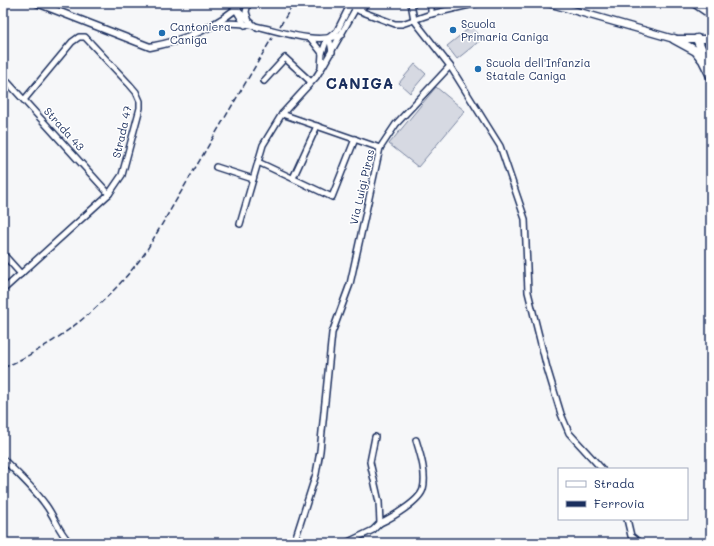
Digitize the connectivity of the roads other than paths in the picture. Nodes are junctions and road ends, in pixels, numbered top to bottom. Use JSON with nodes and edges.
{"nodes":[{"id":1,"x":242,"y":3,"type":"edge"},
{"id":2,"x":248,"y":3,"type":"edge"},
{"id":3,"x":366,"y":3,"type":"edge"},
{"id":4,"x":411,"y":3,"type":"edge"},
{"id":5,"x":431,"y":3,"type":"edge"},
{"id":6,"x":478,"y":3,"type":"edge"},
{"id":7,"x":548,"y":3,"type":"edge"},
{"id":8,"x":695,"y":3,"type":"edge"},
{"id":9,"x":706,"y":3,"type":"edge"},
{"id":10,"x":41,"y":4,"type":"edge"},
{"id":11,"x":348,"y":4,"type":"edge"},
{"id":12,"x":711,"y":7,"type":"edge"},
{"id":13,"x":236,"y":9,"type":"junction"},
{"id":14,"x":358,"y":10,"type":"junction"},
{"id":15,"x":431,"y":14,"type":"junction"},
{"id":16,"x":711,"y":14,"type":"edge"},
{"id":17,"x":248,"y":19,"type":"junction"},
{"id":18,"x":414,"y":20,"type":"junction"},
{"id":19,"x":245,"y":25,"type":"junction"},
{"id":20,"x":210,"y":26,"type":"junction"},
{"id":21,"x":257,"y":28,"type":"junction"},
{"id":22,"x":342,"y":35,"type":"junction"},
{"id":23,"x":327,"y":38,"type":"junction"},
{"id":24,"x":311,"y":39,"type":"junction"},
{"id":25,"x":674,"y":39,"type":"junction"},
{"id":26,"x":711,"y":39,"type":"edge"},
{"id":27,"x":698,"y":40,"type":"junction"},
{"id":28,"x":711,"y":49,"type":"edge"},
{"id":29,"x":332,"y":52,"type":"junction"},
{"id":30,"x":322,"y":53,"type":"junction"},
{"id":31,"x":703,"y":58,"type":"junction"},
{"id":32,"x":450,"y":66,"type":"junction"},
{"id":33,"x":320,"y":70,"type":"junction"},
{"id":34,"x":711,"y":76,"type":"edge"},
{"id":35,"x":3,"y":77,"type":"edge"},
{"id":36,"x":264,"y":81,"type":"dead end"},
{"id":37,"x":311,"y":82,"type":"junction"},
{"id":38,"x":24,"y":100,"type":"junction"},
{"id":39,"x":282,"y":114,"type":"junction"},
{"id":40,"x":317,"y":126,"type":"junction"},
{"id":41,"x":355,"y":139,"type":"junction"},
{"id":42,"x":380,"y":148,"type":"junction"},
{"id":43,"x":258,"y":162,"type":"junction"},
{"id":44,"x":216,"y":167,"type":"dead end"},
{"id":45,"x":293,"y":178,"type":"junction"},
{"id":46,"x":253,"y":179,"type":"junction"},
{"id":47,"x":109,"y":194,"type":"junction"},
{"id":48,"x":240,"y":224,"type":"dead end"},
{"id":49,"x":3,"y":254,"type":"edge"},
{"id":50,"x":21,"y":274,"type":"junction"},
{"id":51,"x":3,"y":290,"type":"edge"},
{"id":52,"x":375,"y":437,"type":"dead end"},
{"id":53,"x":416,"y":440,"type":"dead end"},
{"id":54,"x":3,"y":459,"type":"edge"},
{"id":55,"x":601,"y":468,"type":"edge"},
{"id":56,"x":627,"y":520,"type":"edge"},
{"id":57,"x":380,"y":523,"type":"junction"},
{"id":58,"x":632,"y":536,"type":"junction"},
{"id":59,"x":70,"y":543,"type":"edge"},
{"id":60,"x":294,"y":543,"type":"edge"},
{"id":61,"x":346,"y":543,"type":"edge"},
{"id":62,"x":632,"y":543,"type":"edge"},
{"id":63,"x":640,"y":543,"type":"edge"}],
"edges":[{"from":1,"to":13,"type":"street"},
{"from":2,"to":17,"type":"street"},
{"from":3,"to":14,"type":"street"},
{"from":4,"to":18,"type":"street"},
{"from":5,"to":15,"type":"street"},
{"from":6,"to":15,"type":"street"},
{"from":7,"to":25,"type":"street"},
{"from":8,"to":16,"type":"highway"},
{"from":9,"to":12,"type":"highway"},
{"from":10,"to":20,"type":"street"},
{"from":11,"to":14,"type":"street"},
{"from":11,"to":23,"type":"street"},
{"from":13,"to":17,"type":"street"},
{"from":13,"to":19,"type":"street"},
{"from":13,"to":20,"type":"street"},
{"from":14,"to":18,"type":"street"},
{"from":14,"to":22,"type":"street"},
{"from":15,"to":18,"type":"street"},
{"from":17,"to":21,"type":"street"},
{"from":18,"to":32,"type":"street"},
{"from":19,"to":20,"type":"street"},
{"from":19,"to":21,"type":"street"},
{"from":21,"to":24,"type":"street"},
{"from":22,"to":23,"type":"street"},
{"from":22,"to":29,"type":"street"},
{"from":23,"to":24,"type":"street"},
{"from":23,"to":29,"type":"street"},
{"from":23,"to":30,"type":"street"},
{"from":24,"to":30,"type":"street"},
{"from":25,"to":27,"type":"street"},
{"from":25,"to":31,"type":"highway"},
{"from":26,"to":27,"type":"street"},
{"from":27,"to":31,"type":"highway"},
{"from":28,"to":31,"type":"highway"},
{"from":29,"to":33,"type":"street"},
{"from":30,"to":33,"type":"street"},
{"from":31,"to":34,"type":"highway"},
{"from":32,"to":42,"type":"street","name":"Via Luigi Piras"},
{"from":32,"to":55,"type":"street"},
{"from":33,"to":37,"type":"street"},
{"from":35,"to":38,"type":"street","name":"Strada 43"},
{"from":36,"to":37,"type":"street"},
{"from":37,"to":39,"type":"street"},
{"from":38,"to":47,"type":"street","name":"Strada 43"},
{"from":38,"to":47,"type":"street","name":"Strada 47"},
{"from":39,"to":40,"type":"street"},
{"from":39,"to":43,"type":"street"},
{"from":40,"to":41,"type":"street"},
{"from":40,"to":45,"type":"street"},
{"from":41,"to":42,"type":"street"},
{"from":41,"to":45,"type":"street"},
{"from":42,"to":60,"type":"street","name":"Via Luigi Piras"},
{"from":43,"to":45,"type":"street"},
{"from":43,"to":46,"type":"street"},
{"from":44,"to":46,"type":"street"},
{"from":46,"to":48,"type":"street"},
{"from":47,"to":50,"type":"street","name":"Strada 47"},
{"from":49,"to":50,"type":"street"},
{"from":50,"to":51,"type":"street","name":"Strada 47"},
{"from":52,"to":57,"type":"street"},
{"from":53,"to":57,"type":"street"},
{"from":54,"to":59,"type":"street"},
{"from":56,"to":58,"type":"street"},
{"from":57,"to":61,"type":"street"},
{"from":58,"to":62,"type":"street"},
{"from":58,"to":63,"type":"street"}]}
